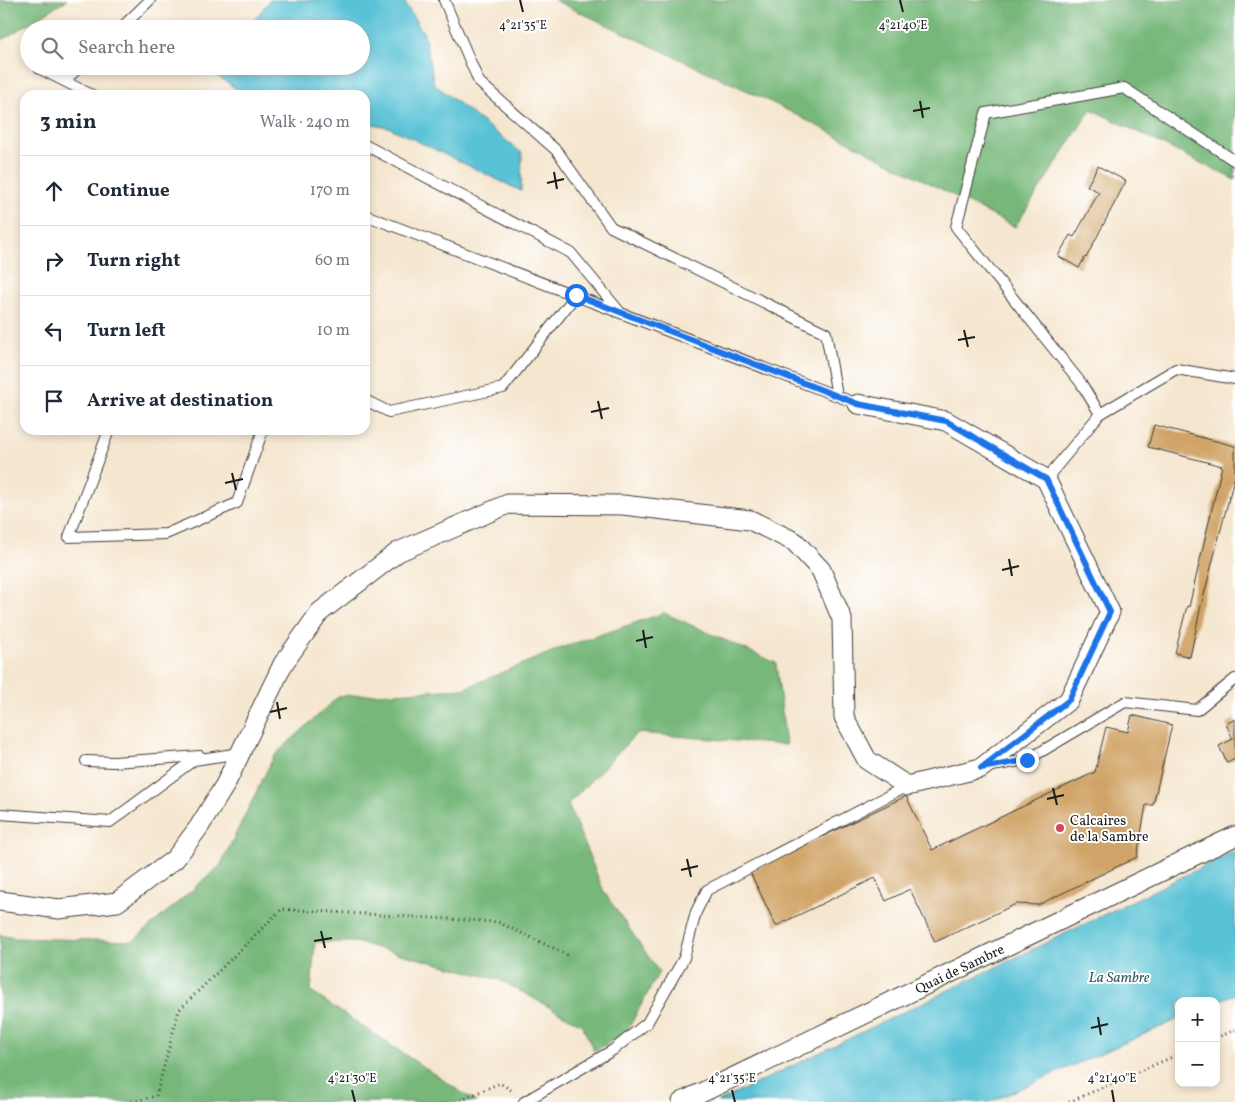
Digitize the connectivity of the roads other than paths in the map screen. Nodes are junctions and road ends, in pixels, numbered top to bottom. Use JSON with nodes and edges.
{"nodes":[{"id":1,"x":150,"y":0,"type":"edge"},
{"id":2,"x":444,"y":0,"type":"edge"},
{"id":3,"x":129,"y":20,"type":"edge"},
{"id":4,"x":52,"y":75,"type":"edge"},
{"id":5,"x":70,"y":75,"type":"edge"},
{"id":6,"x":64,"y":81,"type":"junction"},
{"id":7,"x":82,"y":90,"type":"edge"},
{"id":8,"x":370,"y":149,"type":"edge"},
{"id":9,"x":1235,"y":161,"type":"edge"},
{"id":10,"x":370,"y":217,"type":"edge"},
{"id":11,"x":576,"y":295,"type":"junction"},
{"id":12,"x":619,"y":312,"type":"junction"},
{"id":13,"x":1235,"y":379,"type":"edge"},
{"id":14,"x":837,"y":396,"type":"junction"},
{"id":15,"x":370,"y":402,"type":"edge"},
{"id":16,"x":858,"y":404,"type":"joint"},
{"id":17,"x":1100,"y":414,"type":"junction"},
{"id":18,"x":107,"y":435,"type":"edge"},
{"id":19,"x":261,"y":435,"type":"edge"},
{"id":20,"x":1046,"y":479,"type":"junction"},
{"id":21,"x":1235,"y":679,"type":"edge"},
{"id":22,"x":240,"y":752,"type":"junction"},
{"id":23,"x":86,"y":761,"type":"dead end"},
{"id":24,"x":981,"y":768,"type":"junction"},
{"id":25,"x":907,"y":786,"type":"junction"},
{"id":26,"x":0,"y":814,"type":"edge"},
{"id":27,"x":1235,"y":836,"type":"edge"},
{"id":28,"x":0,"y":901,"type":"edge"},
{"id":29,"x":525,"y":1101,"type":"edge"},
{"id":30,"x":682,"y":1102,"type":"edge"}],
"edges":[{"from":1,"to":3,"type":"lane"},
{"from":2,"to":14,"type":"lane"},
{"from":4,"to":6,"type":"lane"},
{"from":5,"to":6,"type":"lane"},
{"from":6,"to":7,"type":"lane"},
{"from":8,"to":12,"type":"lane"},
{"from":9,"to":17,"type":"lane"},
{"from":10,"to":11,"type":"lane"},
{"from":11,"to":12,"type":"lane"},
{"from":11,"to":15,"type":"lane"},
{"from":12,"to":14,"type":"lane"},
{"from":13,"to":17,"type":"lane"},
{"from":14,"to":16,"type":"lane"},
{"from":16,"to":20,"type":"street"},
{"from":17,"to":20,"type":"lane"},
{"from":18,"to":19,"type":"lane"},
{"from":20,"to":24,"type":"street"},
{"from":21,"to":24,"type":"lane"},
{"from":22,"to":23,"type":"lane"},
{"from":22,"to":25,"type":"street"},
{"from":22,"to":26,"type":"lane"},
{"from":22,"to":28,"type":"street"},
{"from":24,"to":25,"type":"street"},
{"from":25,"to":29,"type":"lane"},
{"from":27,"to":30,"type":"street","name":"Quai de Sambre"}]}
